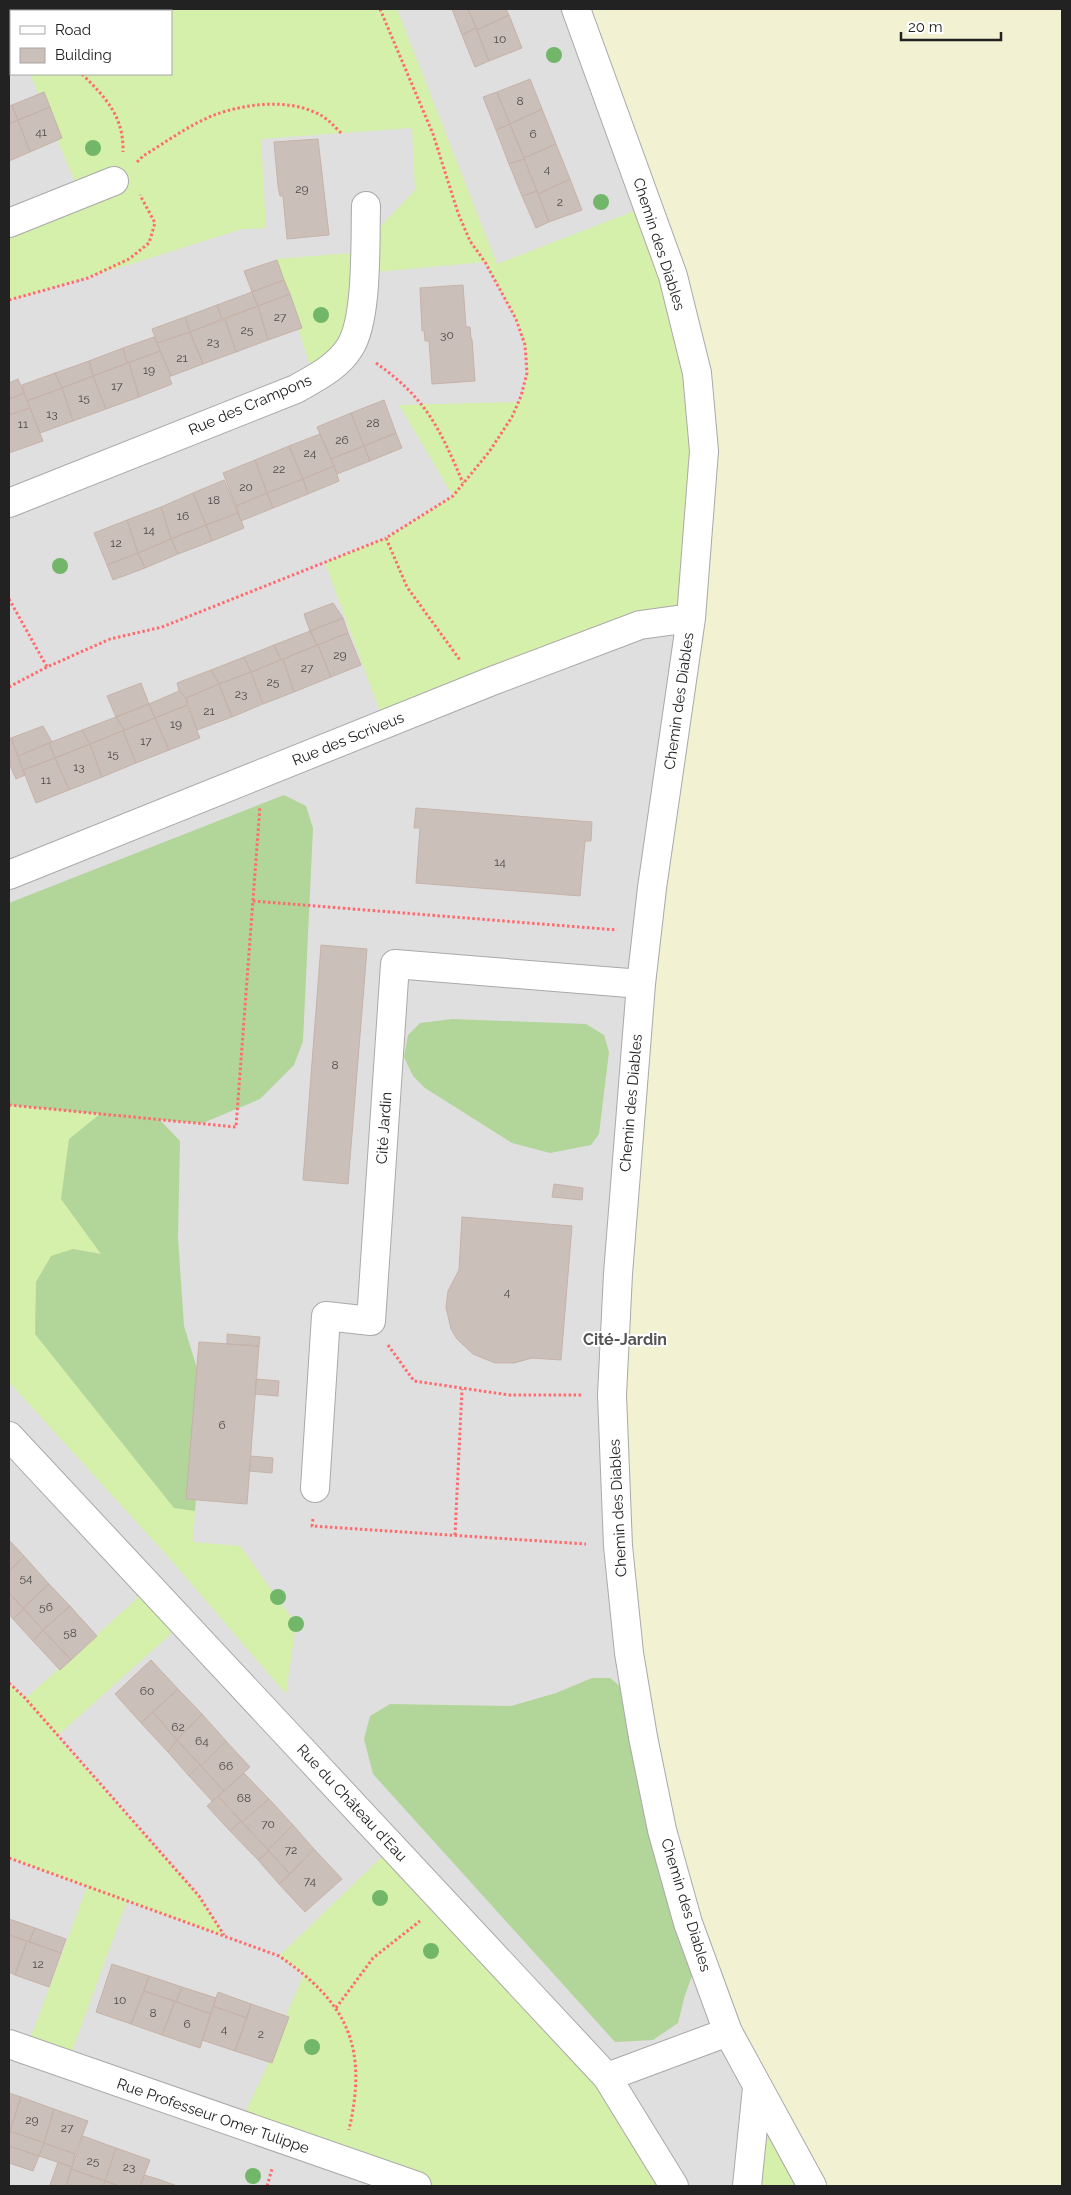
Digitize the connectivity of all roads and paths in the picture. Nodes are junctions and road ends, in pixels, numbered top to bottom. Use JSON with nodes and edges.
{"nodes":[{"id":1,"x":380,"y":9,"type":"edge"},
{"id":2,"x":576,"y":9,"type":"edge"},
{"id":3,"x":83,"y":75,"type":"edge"},
{"id":4,"x":341,"y":133,"type":"dead end"},
{"id":5,"x":114,"y":181,"type":"junction"},
{"id":6,"x":366,"y":206,"type":"dead end"},
{"id":7,"x":9,"y":223,"type":"edge"},
{"id":8,"x":9,"y":300,"type":"edge"},
{"id":9,"x":350,"y":347,"type":"junction"},
{"id":10,"x":463,"y":484,"type":"junction"},
{"id":11,"x":9,"y":503,"type":"edge"},
{"id":12,"x":386,"y":538,"type":"junction"},
{"id":13,"x":9,"y":599,"type":"edge"},
{"id":14,"x":691,"y":618,"type":"junction"},
{"id":15,"x":46,"y":667,"type":"junction"},
{"id":16,"x":492,"y":682,"type":"junction"},
{"id":17,"x":9,"y":686,"type":"edge"},
{"id":18,"x":263,"y":773,"type":"junction"},
{"id":19,"x":9,"y":875,"type":"edge"},
{"id":20,"x":253,"y":901,"type":"junction"},
{"id":21,"x":648,"y":932,"type":"junction"},
{"id":22,"x":641,"y":984,"type":"junction"},
{"id":23,"x":9,"y":1105,"type":"edge"},
{"id":24,"x":370,"y":1321,"type":"junction"},
{"id":25,"x":462,"y":1389,"type":"junction"},
{"id":26,"x":612,"y":1395,"type":"junction"},
{"id":27,"x":9,"y":1436,"type":"edge"},
{"id":28,"x":315,"y":1488,"type":"joint"},
{"id":29,"x":455,"y":1535,"type":"junction"},
{"id":30,"x":618,"y":1546,"type":"junction"},
{"id":31,"x":9,"y":1683,"type":"edge"},
{"id":32,"x":9,"y":1858,"type":"edge"},
{"id":33,"x":444,"y":1902,"type":"junction"},
{"id":34,"x":224,"y":1936,"type":"junction"},
{"id":35,"x":336,"y":2008,"type":"junction"},
{"id":36,"x":728,"y":2032,"type":"junction"},
{"id":37,"x":9,"y":2044,"type":"edge"},
{"id":38,"x":607,"y":2077,"type":"junction"},
{"id":39,"x":757,"y":2088,"type":"junction"},
{"id":40,"x":342,"y":2160,"type":"junction"},
{"id":41,"x":417,"y":2186,"type":"edge"},
{"id":42,"x":674,"y":2186,"type":"edge"},
{"id":43,"x":747,"y":2186,"type":"edge"},
{"id":44,"x":812,"y":2186,"type":"edge"}],
"edges":[{"from":1,"to":10,"type":"path"},
{"from":2,"to":14,"type":"street","name":"Chemin des Diables"},
{"from":3,"to":5,"type":"path"},
{"from":4,"to":5,"type":"path"},
{"from":5,"to":7,"type":"street"},
{"from":5,"to":8,"type":"path"},
{"from":6,"to":9,"type":"street","name":"Rue des Crampons"},
{"from":9,"to":10,"type":"path"},
{"from":9,"to":11,"type":"street","name":"Rue des Crampons"},
{"from":10,"to":12,"type":"path"},
{"from":12,"to":15,"type":"path"},
{"from":12,"to":16,"type":"path"},
{"from":13,"to":15,"type":"path"},
{"from":14,"to":16,"type":"street","name":"Rue des Scriveus"},
{"from":14,"to":21,"type":"street","name":"Chemin des Diables"},
{"from":15,"to":17,"type":"path"},
{"from":16,"to":18,"type":"street","name":"Rue des Scriveus"},
{"from":18,"to":19,"type":"street","name":"Rue des Scriveus"},
{"from":18,"to":20,"type":"path"},
{"from":20,"to":21,"type":"path"},
{"from":20,"to":23,"type":"path"},
{"from":21,"to":22,"type":"street","name":"Chemin des Diables"},
{"from":22,"to":24,"type":"street","name":"Cité Jardin"},
{"from":22,"to":26,"type":"street","name":"Chemin des Diables"},
{"from":24,"to":25,"type":"path"},
{"from":24,"to":28,"type":"street"},
{"from":25,"to":26,"type":"path"},
{"from":25,"to":29,"type":"path"},
{"from":26,"to":30,"type":"street","name":"Chemin des Diables"},
{"from":27,"to":33,"type":"street","name":"Rue du Château d'Eau"},
{"from":28,"to":29,"type":"path"},
{"from":29,"to":30,"type":"path"},
{"from":30,"to":36,"type":"street","name":"Chemin des Diables"},
{"from":31,"to":34,"type":"path"},
{"from":32,"to":34,"type":"path"},
{"from":33,"to":35,"type":"path"},
{"from":33,"to":38,"type":"street","name":"Rue du Château d'Eau"},
{"from":34,"to":35,"type":"path"},
{"from":35,"to":40,"type":"path"},
{"from":36,"to":38,"type":"street"},
{"from":36,"to":39,"type":"street","name":"Chemin des Diables"},
{"from":37,"to":40,"type":"street","name":"Rue Professeur Omer Tulippe"},
{"from":38,"to":42,"type":"street","name":"Rue du Château d'Eau"},
{"from":39,"to":43,"type":"street"},
{"from":39,"to":44,"type":"street","name":"Chemin des Diables"},
{"from":40,"to":41,"type":"street","name":"Rue Professeur Omer Tulippe"}]}
